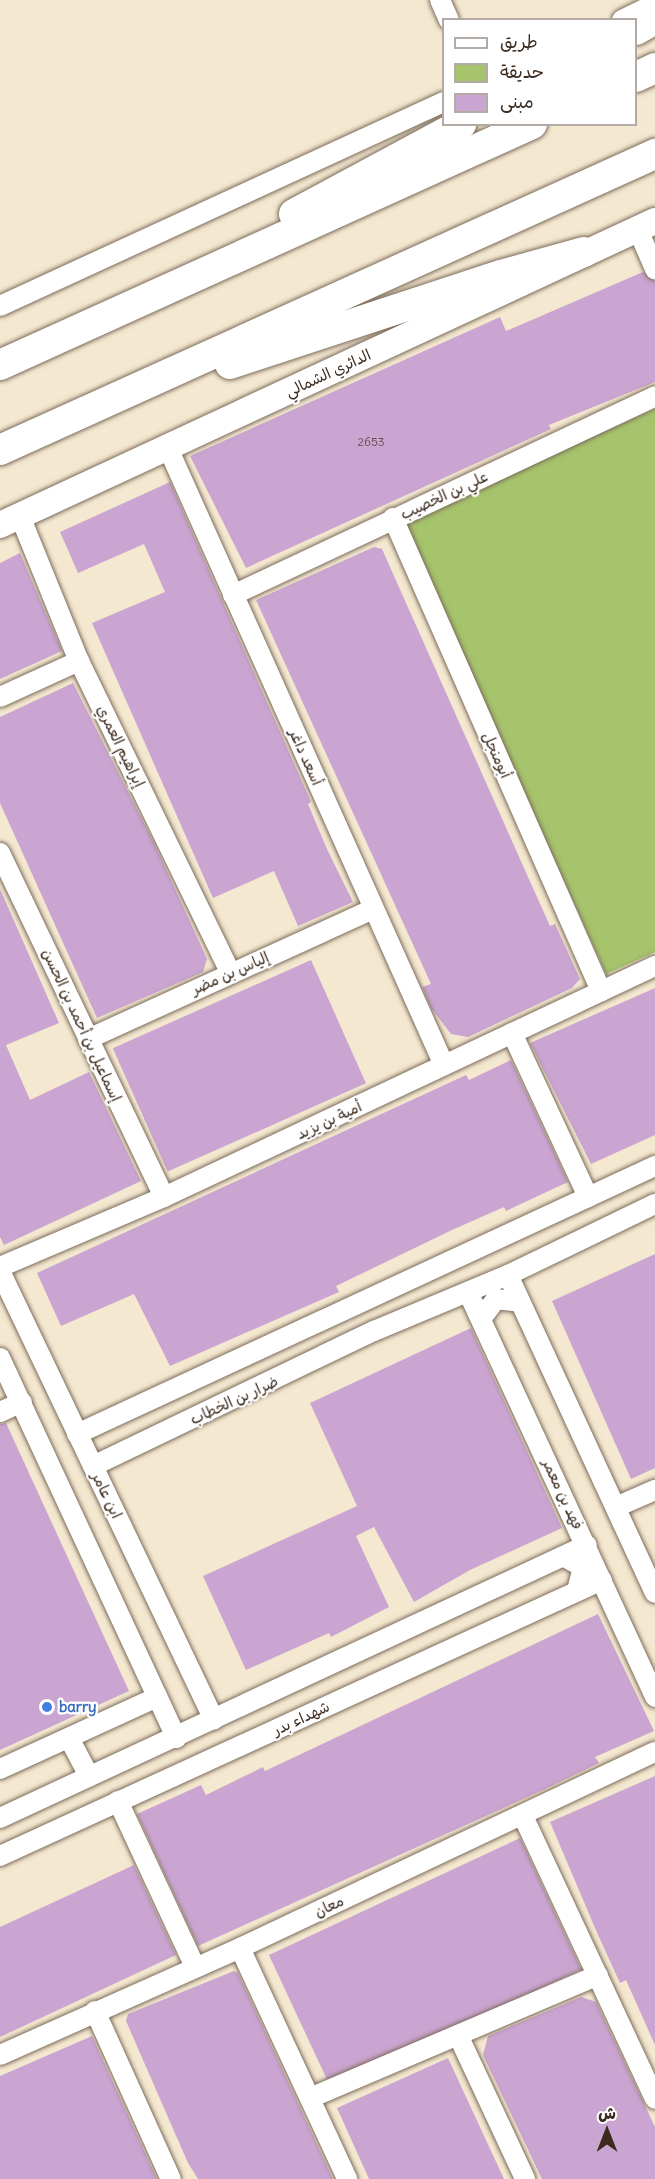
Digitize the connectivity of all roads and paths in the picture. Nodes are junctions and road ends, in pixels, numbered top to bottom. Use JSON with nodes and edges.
{"nodes":[{"id":1,"x":440,"y":0,"type":"edge"},
{"id":2,"x":655,"y":4,"type":"edge"},
{"id":3,"x":448,"y":18,"type":"edge"},
{"id":4,"x":626,"y":18,"type":"edge"},
{"id":5,"x":655,"y":19,"type":"edge"},
{"id":6,"x":637,"y":29,"type":"edge"},
{"id":7,"x":655,"y":68,"type":"edge"},
{"id":8,"x":637,"y":77,"type":"edge"},
{"id":9,"x":442,"y":103,"type":"edge"},
{"id":10,"x":457,"y":126,"type":"edge"},
{"id":11,"x":528,"y":126,"type":"edge"},
{"id":12,"x":655,"y":154,"type":"edge"},
{"id":13,"x":646,"y":226,"type":"edge"},
{"id":14,"x":584,"y":252,"type":"junction"},
{"id":15,"x":655,"y":269,"type":"edge"},
{"id":16,"x":154,"y":298,"type":"junction"},
{"id":17,"x":0,"y":306,"type":"edge"},
{"id":18,"x":0,"y":366,"type":"edge"},
{"id":19,"x":655,"y":396,"type":"edge"},
{"id":20,"x":71,"y":417,"type":"junction"},
{"id":21,"x":168,"y":448,"type":"junction"},
{"id":22,"x":0,"y":450,"type":"edge"},
{"id":23,"x":393,"y":518,"type":"junction"},
{"id":24,"x":10,"y":521,"type":"edge"},
{"id":25,"x":233,"y":595,"type":"junction"},
{"id":26,"x":80,"y":661,"type":"junction"},
{"id":27,"x":0,"y":697,"type":"edge"},
{"id":28,"x":0,"y":853,"type":"edge"},
{"id":29,"x":373,"y":909,"type":"junction"},
{"id":30,"x":655,"y":966,"type":"edge"},
{"id":31,"x":230,"y":972,"type":"junction"},
{"id":32,"x":601,"y":991,"type":"junction"},
{"id":33,"x":512,"y":1033,"type":"junction"},
{"id":34,"x":88,"y":1039,"type":"junction"},
{"id":35,"x":444,"y":1065,"type":"junction"},
{"id":36,"x":653,"y":1168,"type":"edge"},
{"id":37,"x":164,"y":1197,"type":"junction"},
{"id":38,"x":588,"y":1197,"type":"junction"},
{"id":39,"x":655,"y":1204,"type":"edge"},
{"id":40,"x":0,"y":1269,"type":"edge"},
{"id":41,"x":427,"y":1273,"type":"junction"},
{"id":42,"x":508,"y":1275,"type":"junction"},
{"id":43,"x":468,"y":1292,"type":"junction"},
{"id":44,"x":444,"y":1300,"type":"junction"},
{"id":45,"x":520,"y":1302,"type":"junction"},
{"id":46,"x":350,"y":1308,"type":"junction"},
{"id":47,"x":481,"y":1319,"type":"junction"},
{"id":48,"x":374,"y":1330,"type":"junction"},
{"id":49,"x":0,"y":1358,"type":"edge"},
{"id":50,"x":22,"y":1402,"type":"junction"},
{"id":51,"x":0,"y":1412,"type":"edge"},
{"id":52,"x":76,"y":1434,"type":"junction"},
{"id":53,"x":93,"y":1466,"type":"junction"},
{"id":54,"x":655,"y":1490,"type":"edge"},
{"id":55,"x":616,"y":1507,"type":"junction"},
{"id":56,"x":587,"y":1545,"type":"junction"},
{"id":57,"x":563,"y":1556,"type":"junction"},
{"id":58,"x":602,"y":1580,"type":"junction"},
{"id":59,"x":578,"y":1591,"type":"junction"},
{"id":60,"x":655,"y":1593,"type":"edge"},
{"id":61,"x":157,"y":1697,"type":"junction"},
{"id":62,"x":655,"y":1697,"type":"edge"},
{"id":63,"x":214,"y":1720,"type":"junction"},
{"id":64,"x":69,"y":1738,"type":"junction"},
{"id":65,"x":176,"y":1738,"type":"junction"},
{"id":66,"x":655,"y":1752,"type":"edge"},
{"id":67,"x":0,"y":1769,"type":"edge"},
{"id":68,"x":89,"y":1776,"type":"junction"},
{"id":69,"x":118,"y":1801,"type":"junction"},
{"id":70,"x":1,"y":1815,"type":"edge"},
{"id":71,"x":523,"y":1816,"type":"junction"},
{"id":72,"x":0,"y":1856,"type":"edge"},
{"id":73,"x":240,"y":1948,"type":"junction"},
{"id":74,"x":195,"y":1967,"type":"junction"},
{"id":75,"x":598,"y":1975,"type":"junction"},
{"id":76,"x":95,"y":2011,"type":"junction"},
{"id":77,"x":458,"y":2035,"type":"junction"},
{"id":78,"x":0,"y":2055,"type":"edge"},
{"id":79,"x":310,"y":2098,"type":"junction"},
{"id":80,"x":655,"y":2099,"type":"edge"},
{"id":81,"x":171,"y":2179,"type":"edge"},
{"id":82,"x":347,"y":2179,"type":"edge"},
{"id":83,"x":525,"y":2179,"type":"edge"}],
"edges":[{"from":1,"to":3,"type":"street"},
{"from":2,"to":4,"type":"street"},
{"from":5,"to":6,"type":"highway"},
{"from":7,"to":8,"type":"highway"},
{"from":9,"to":17,"type":"street"},
{"from":10,"to":16,"type":"highway"},
{"from":11,"to":16,"type":"highway"},
{"from":12,"to":20,"type":"highway"},
{"from":13,"to":14,"type":"main road","name":"الدائري الشمالي"},
{"from":13,"to":15,"type":"street"},
{"from":14,"to":20,"type":"highway"},
{"from":14,"to":21,"type":"main road","name":"الدائري الشمالي"},
{"from":16,"to":18,"type":"highway"},
{"from":19,"to":23,"type":"street","name":"علي بن الخصيب"},
{"from":20,"to":22,"type":"highway"},
{"from":21,"to":24,"type":"main road","name":"الدائري الشمالي"},
{"from":21,"to":25,"type":"street","name":"أسعد داغر"},
{"from":23,"to":25,"type":"street","name":"علي بن الخصيب"},
{"from":23,"to":32,"type":"street","name":"أبومنجل"},
{"from":24,"to":26,"type":"street","name":"إبراهيم العمري"},
{"from":25,"to":29,"type":"street","name":"أسعد داغر"},
{"from":26,"to":27,"type":"street"},
{"from":26,"to":31,"type":"street","name":"إبراهيم العمري"},
{"from":28,"to":34,"type":"street","name":"إسماعيل بن أحمد بن الحسن"},
{"from":29,"to":31,"type":"street","name":"إلياس بن مضر"},
{"from":29,"to":35,"type":"street","name":"أسعد داغر"},
{"from":30,"to":32,"type":"street","name":"أمية بن يزيد"},
{"from":31,"to":34,"type":"street","name":"إلياس بن مضر"},
{"from":32,"to":33,"type":"street","name":"أمية بن يزيد"},
{"from":33,"to":35,"type":"street","name":"أمية بن يزيد"},
{"from":33,"to":38,"type":"street"},
{"from":34,"to":37,"type":"street","name":"إسماعيل بن أحمد بن الحسن"},
{"from":35,"to":37,"type":"street","name":"أمية بن يزيد"},
{"from":36,"to":38,"type":"street","name":"ضرار بن الخطاب"},
{"from":37,"to":40,"type":"street","name":"أمية بن يزيد"},
{"from":38,"to":41,"type":"street","name":"ضرار بن الخطاب"},
{"from":39,"to":42,"type":"street","name":"ضرار بن الخطاب"},
{"from":40,"to":52,"type":"street","name":"ابن عامر"},
{"from":41,"to":44,"type":"street","name":"ضرار بن الخطاب"},
{"from":41,"to":46,"type":"street","name":"ضرار بن الخطاب"},
{"from":42,"to":43,"type":"street","name":"ضرار بن الخطاب"},
{"from":42,"to":45,"type":"street"},
{"from":43,"to":44,"type":"street","name":"ضرار بن الخطاب"},
{"from":43,"to":47,"type":"street","name":"فهد بن معمر"},
{"from":44,"to":48,"type":"street","name":"ضرار بن الخطاب"},
{"from":45,"to":47,"type":"street"},
{"from":45,"to":55,"type":"street"},
{"from":46,"to":48,"type":"street","name":"ضرار بن الخطاب"},
{"from":46,"to":52,"type":"street","name":"ضرار بن الخطاب"},
{"from":47,"to":56,"type":"street","name":"فهد بن معمر"},
{"from":48,"to":53,"type":"street","name":"ضرار بن الخطاب"},
{"from":49,"to":50,"type":"street"},
{"from":50,"to":51,"type":"street"},
{"from":50,"to":61,"type":"street"},
{"from":52,"to":53,"type":"street","name":"ابن عامر"},
{"from":53,"to":63,"type":"street","name":"ابن عامر"},
{"from":54,"to":55,"type":"street"},
{"from":55,"to":60,"type":"street"},
{"from":56,"to":57,"type":"street"},
{"from":56,"to":58,"type":"street","name":"فهد بن معمر"},
{"from":57,"to":59,"type":"street"},
{"from":57,"to":63,"type":"street"},
{"from":58,"to":59,"type":"street","name":"شهداء بدر"},
{"from":58,"to":62,"type":"street","name":"فهد بن معمر"},
{"from":59,"to":69,"type":"street","name":"شهداء بدر"},
{"from":61,"to":64,"type":"street"},
{"from":61,"to":65,"type":"street"},
{"from":63,"to":65,"type":"street"},
{"from":64,"to":67,"type":"street"},
{"from":64,"to":68,"type":"street"},
{"from":65,"to":68,"type":"street"},
{"from":66,"to":71,"type":"street","name":"معان"},
{"from":68,"to":70,"type":"street"},
{"from":69,"to":72,"type":"street","name":"شهداء بدر"},
{"from":69,"to":74,"type":"street"},
{"from":71,"to":73,"type":"street","name":"معان"},
{"from":71,"to":75,"type":"street"},
{"from":73,"to":74,"type":"street","name":"معان"},
{"from":73,"to":79,"type":"street"},
{"from":74,"to":76,"type":"street","name":"معان"},
{"from":75,"to":77,"type":"street"},
{"from":75,"to":80,"type":"street"},
{"from":76,"to":78,"type":"street","name":"معان"},
{"from":76,"to":81,"type":"street"},
{"from":77,"to":79,"type":"street"},
{"from":77,"to":83,"type":"street"},
{"from":79,"to":82,"type":"street"}]}
